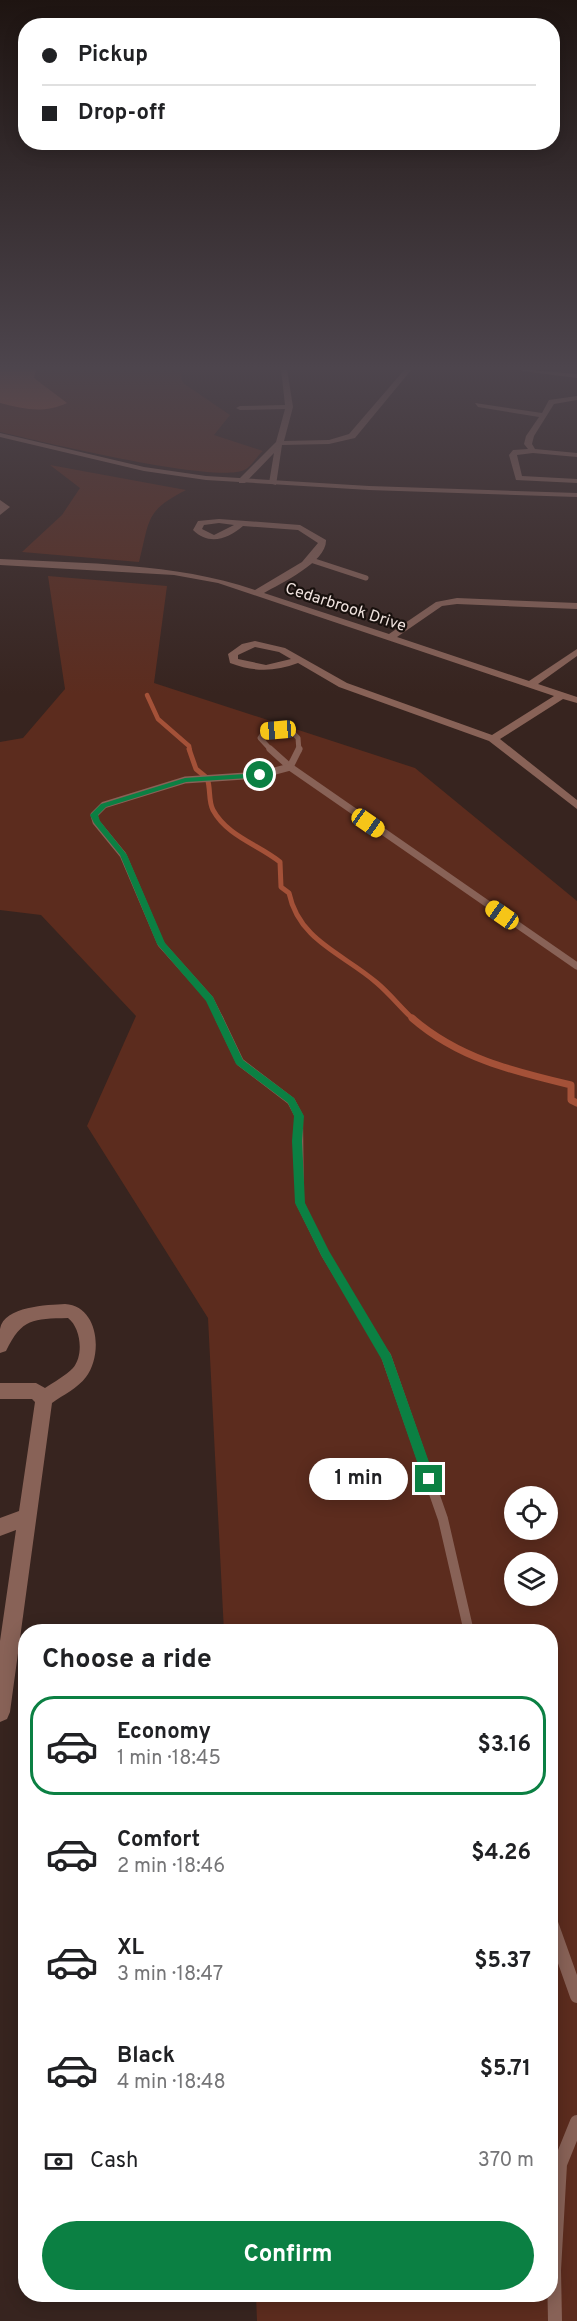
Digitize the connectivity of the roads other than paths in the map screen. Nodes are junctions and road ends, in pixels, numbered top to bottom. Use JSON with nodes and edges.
{"nodes":[{"id":1,"x":212,"y":477,"type":"edge"},
{"id":2,"x":246,"y":477,"type":"edge"},
{"id":3,"x":274,"y":477,"type":"edge"},
{"id":4,"x":519,"y":477,"type":"edge"},
{"id":5,"x":242,"y":481,"type":"junction"},
{"id":6,"x":577,"y":481,"type":"edge"},
{"id":7,"x":273,"y":483,"type":"junction"},
{"id":8,"x":577,"y":495,"type":"edge"},
{"id":9,"x":0,"y":501,"type":"edge"},
{"id":10,"x":0,"y":513,"type":"edge"},
{"id":11,"x":241,"y":523,"type":"dead end"},
{"id":12,"x":311,"y":560,"type":"junction"},
{"id":13,"x":0,"y":562,"type":"edge"},
{"id":14,"x":366,"y":578,"type":"dead end"},
{"id":15,"x":258,"y":592,"type":"junction"},
{"id":16,"x":577,"y":606,"type":"edge"},
{"id":17,"x":391,"y":637,"type":"junction"},
{"id":18,"x":577,"y":652,"type":"edge"},
{"id":19,"x":299,"y":659,"type":"junction"},
{"id":20,"x":531,"y":684,"type":"junction"},
{"id":21,"x":561,"y":695,"type":"junction"},
{"id":22,"x":577,"y":700,"type":"edge"},
{"id":23,"x":493,"y":739,"type":"junction"},
{"id":24,"x":290,"y":767,"type":"junction"},
{"id":25,"x":577,"y":806,"type":"edge"},
{"id":26,"x":577,"y":966,"type":"edge"},
{"id":27,"x":0,"y":1346,"type":"edge"},
{"id":28,"x":0,"y":1391,"type":"edge"},
{"id":29,"x":44,"y":1399,"type":"junction"},
{"id":30,"x":28,"y":1517,"type":"junction"},
{"id":31,"x":0,"y":1527,"type":"edge"},
{"id":32,"x":468,"y":1624,"type":"edge"},
{"id":33,"x":3,"y":1670,"type":"edge"},
{"id":34,"x":0,"y":1712,"type":"edge"},
{"id":35,"x":558,"y":1943,"type":"edge"},
{"id":36,"x":577,"y":1996,"type":"edge"},
{"id":37,"x":577,"y":2122,"type":"edge"},
{"id":38,"x":558,"y":2199,"type":"edge"},
{"id":39,"x":555,"y":2302,"type":"edge"},
{"id":40,"x":555,"y":2321,"type":"edge"}],
"edges":[{"from":1,"to":5,"type":"street"},
{"from":2,"to":5,"type":"street"},
{"from":3,"to":7,"type":"street"},
{"from":4,"to":6,"type":"street"},
{"from":5,"to":7,"type":"street"},
{"from":7,"to":8,"type":"street"},
{"from":9,"to":10,"type":"street"},
{"from":11,"to":12,"type":"street"},
{"from":12,"to":14,"type":"lane"},
{"from":12,"to":15,"type":"street"},
{"from":13,"to":15,"type":"street","name":"Cedarbrook Drive"},
{"from":15,"to":17,"type":"street","name":"Cedarbrook Drive"},
{"from":16,"to":17,"type":"street"},
{"from":17,"to":20,"type":"street","name":"Cedarbrook Drive"},
{"from":18,"to":20,"type":"street"},
{"from":19,"to":19,"type":"street"},
{"from":19,"to":23,"type":"street"},
{"from":20,"to":21,"type":"street","name":"Cedarbrook Drive"},
{"from":21,"to":22,"type":"street","name":"Cedarbrook Drive"},
{"from":21,"to":23,"type":"street"},
{"from":23,"to":25,"type":"street"},
{"from":24,"to":24,"type":"lane"},
{"from":24,"to":26,"type":"lane"},
{"from":24,"to":32,"type":"lane"},
{"from":27,"to":29,"type":"street"},
{"from":28,"to":29,"type":"street"},
{"from":29,"to":30,"type":"street"},
{"from":30,"to":31,"type":"street"},
{"from":30,"to":33,"type":"street"},
{"from":33,"to":34,"type":"street"},
{"from":35,"to":36,"type":"lane"},
{"from":37,"to":38,"type":"lane"},
{"from":39,"to":40,"type":"lane"}]}
